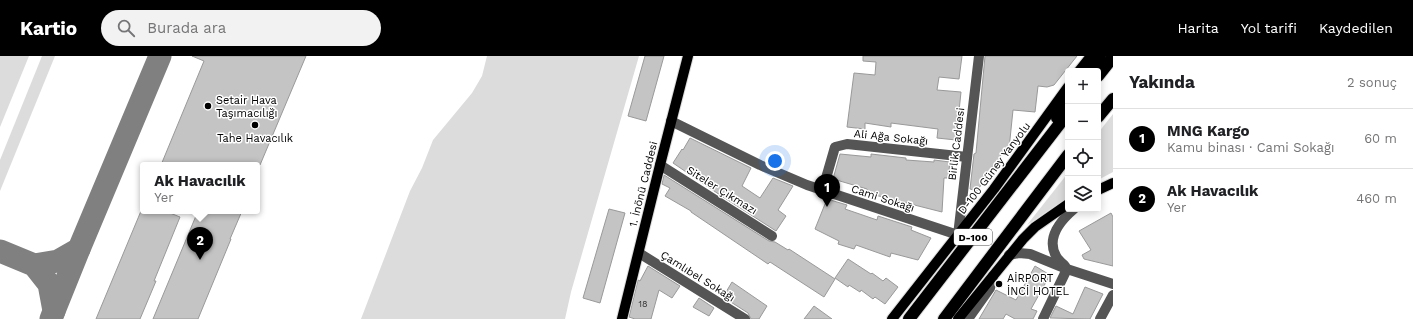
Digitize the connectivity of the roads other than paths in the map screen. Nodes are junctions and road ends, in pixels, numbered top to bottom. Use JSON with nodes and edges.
{"nodes":[{"id":1,"x":688,"y":56,"type":"edge"},
{"id":2,"x":979,"y":56,"type":"edge"},
{"id":3,"x":1091,"y":56,"type":"edge"},
{"id":4,"x":1100,"y":56,"type":"edge"},
{"id":5,"x":1113,"y":57,"type":"edge"},
{"id":6,"x":1082,"y":68,"type":"edge"},
{"id":7,"x":1091,"y":68,"type":"edge"},
{"id":8,"x":1101,"y":72,"type":"edge"},
{"id":9,"x":1065,"y":91,"type":"edge"},
{"id":10,"x":1113,"y":99,"type":"edge"},
{"id":11,"x":1066,"y":104,"type":"edge"},
{"id":12,"x":1101,"y":113,"type":"edge"},
{"id":13,"x":1065,"y":117,"type":"edge"},
{"id":14,"x":671,"y":121,"type":"junction"},
{"id":15,"x":1036,"y":155,"type":"junction"},
{"id":16,"x":966,"y":157,"type":"junction"},
{"id":17,"x":1065,"y":159,"type":"edge"},
{"id":18,"x":660,"y":165,"type":"junction"},
{"id":19,"x":1113,"y":183,"type":"edge"},
{"id":20,"x":1101,"y":189,"type":"edge"},
{"id":21,"x":822,"y":192,"type":"junction"},
{"id":22,"x":1065,"y":206,"type":"edge"},
{"id":23,"x":1071,"y":212,"type":"edge"},
{"id":24,"x":958,"y":235,"type":"junction"},
{"id":25,"x":772,"y":236,"type":"dead end"},
{"id":26,"x":639,"y":253,"type":"junction"},
{"id":27,"x":1009,"y":255,"type":"junction"},
{"id":28,"x":1067,"y":269,"type":"junction"},
{"id":29,"x":992,"y":276,"type":"junction"},
{"id":30,"x":1113,"y":284,"type":"edge"},
{"id":31,"x":1113,"y":295,"type":"edge"},
{"id":32,"x":622,"y":319,"type":"edge"},
{"id":33,"x":745,"y":319,"type":"edge"},
{"id":34,"x":892,"y":319,"type":"edge"},
{"id":35,"x":909,"y":319,"type":"edge"},
{"id":36,"x":944,"y":319,"type":"edge"},
{"id":37,"x":958,"y":319,"type":"edge"},
{"id":38,"x":968,"y":319,"type":"edge"},
{"id":39,"x":1042,"y":319,"type":"edge"},
{"id":40,"x":1100,"y":319,"type":"edge"}],
"edges":[{"from":1,"to":14,"type":"main road","name":"1. İnönü Caddesi"},
{"from":2,"to":16,"type":"street","name":"Birlik Caddesi"},
{"from":3,"to":6,"type":"main road"},
{"from":4,"to":7,"type":"highway"},
{"from":5,"to":8,"type":"highway"},
{"from":9,"to":24,"type":"main road","name":"D-100 Güney Yanyolu"},
{"from":10,"to":12,"type":"highway"},
{"from":11,"to":15,"type":"highway"},
{"from":13,"to":15,"type":"highway","number":"D-100"},
{"from":14,"to":18,"type":"main road","name":"1. İnönü Caddesi"},
{"from":14,"to":21,"type":"street","name":"Cami Sokağı"},
{"from":15,"to":35,"type":"highway","number":"D-100"},
{"from":16,"to":21,"type":"street","name":"Ali Ağa Sokağı"},
{"from":16,"to":24,"type":"street","name":"Birlik Caddesi"},
{"from":17,"to":36,"type":"highway","number":"D-100"},
{"from":18,"to":25,"type":"street","name":"Siteler Çıkmazı"},
{"from":18,"to":26,"type":"main road","name":"1. İnönü Caddesi"},
{"from":19,"to":20,"type":"main road"},
{"from":21,"to":24,"type":"street","name":"Cami Sokağı"},
{"from":22,"to":27,"type":"main road"},
{"from":23,"to":28,"type":"street"},
{"from":24,"to":34,"type":"main road","name":"D-100 Güney Yanyolu"},
{"from":26,"to":32,"type":"main road","name":"1. İnönü Caddesi"},
{"from":26,"to":33,"type":"street","name":"Çamlıbel Sokağı"},
{"from":27,"to":28,"type":"street"},
{"from":27,"to":29,"type":"main road"},
{"from":28,"to":30,"type":"street"},
{"from":28,"to":39,"type":"street"},
{"from":29,"to":37,"type":"main road"},
{"from":29,"to":38,"type":"street"},
{"from":31,"to":40,"type":"street"}]}
